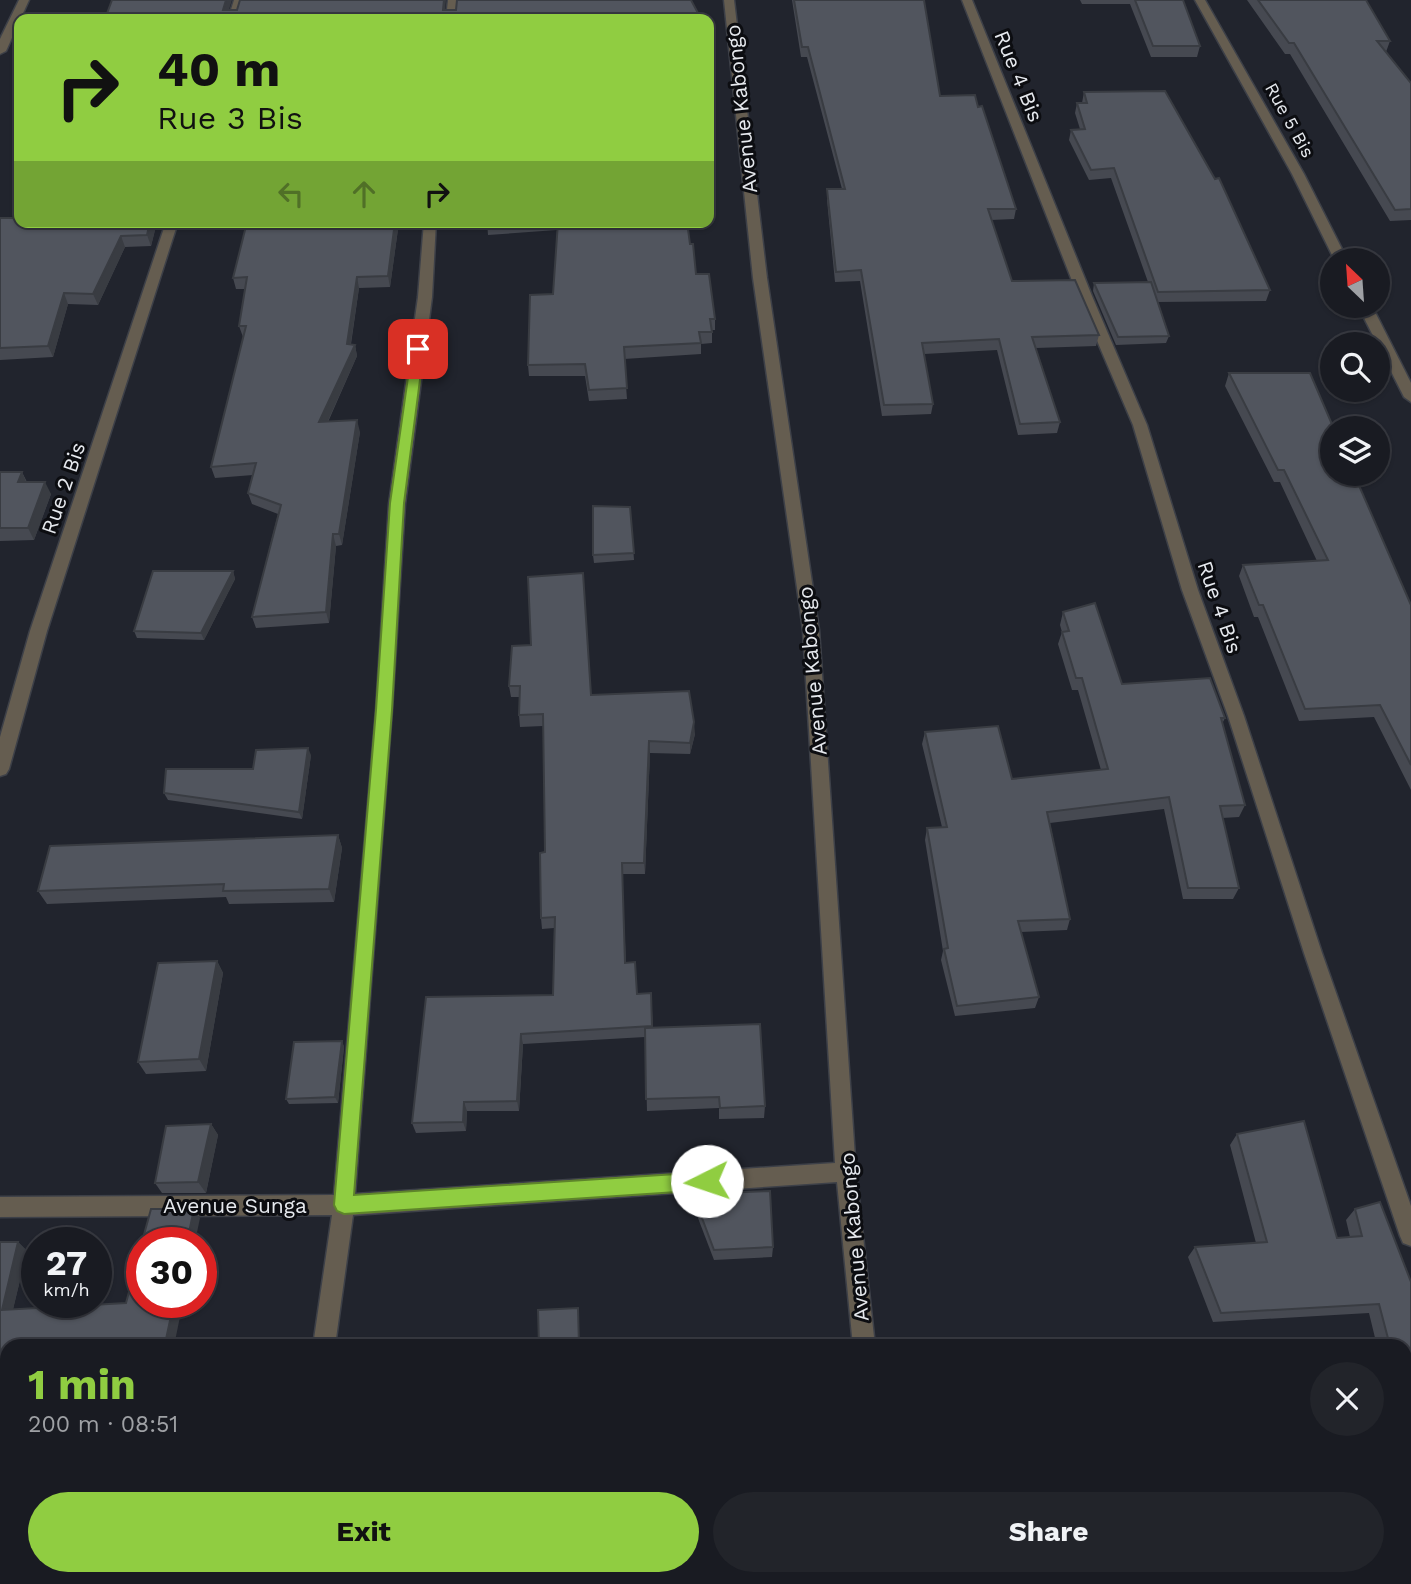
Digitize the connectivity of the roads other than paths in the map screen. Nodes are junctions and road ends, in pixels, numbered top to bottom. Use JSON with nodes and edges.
{"nodes":[{"id":1,"x":729,"y":0,"type":"edge"},
{"id":2,"x":967,"y":0,"type":"edge"},
{"id":3,"x":1200,"y":0,"type":"edge"},
{"id":4,"x":14,"y":21,"type":"edge"},
{"id":5,"x":0,"y":51,"type":"edge"},
{"id":6,"x":170,"y":228,"type":"edge"},
{"id":7,"x":430,"y":228,"type":"edge"},
{"id":8,"x":1335,"y":248,"type":"edge"},
{"id":9,"x":1371,"y":318,"type":"edge"},
{"id":10,"x":1411,"y":397,"type":"edge"},
{"id":11,"x":0,"y":769,"type":"edge"},
{"id":12,"x":846,"y":1172,"type":"junction"},
{"id":13,"x":344,"y":1205,"type":"junction"},
{"id":14,"x":0,"y":1207,"type":"edge"},
{"id":15,"x":1411,"y":1236,"type":"edge"},
{"id":16,"x":325,"y":1339,"type":"edge"},
{"id":17,"x":863,"y":1339,"type":"edge"}],
"edges":[{"from":1,"to":12,"type":"street","name":"Avenue Kabongo"},
{"from":2,"to":15,"type":"street","name":"Rue 4 Bis"},
{"from":3,"to":8,"type":"street","name":"Rue 5 Bis"},
{"from":4,"to":5,"type":"street"},
{"from":6,"to":11,"type":"street","name":"Rue 2 Bis"},
{"from":7,"to":13,"type":"street"},
{"from":9,"to":10,"type":"street"},
{"from":12,"to":13,"type":"street","name":"Avenue Sunga"},
{"from":12,"to":17,"type":"street","name":"Avenue Kabongo"},
{"from":13,"to":14,"type":"street","name":"Avenue Sunga"},
{"from":13,"to":16,"type":"street"}]}
